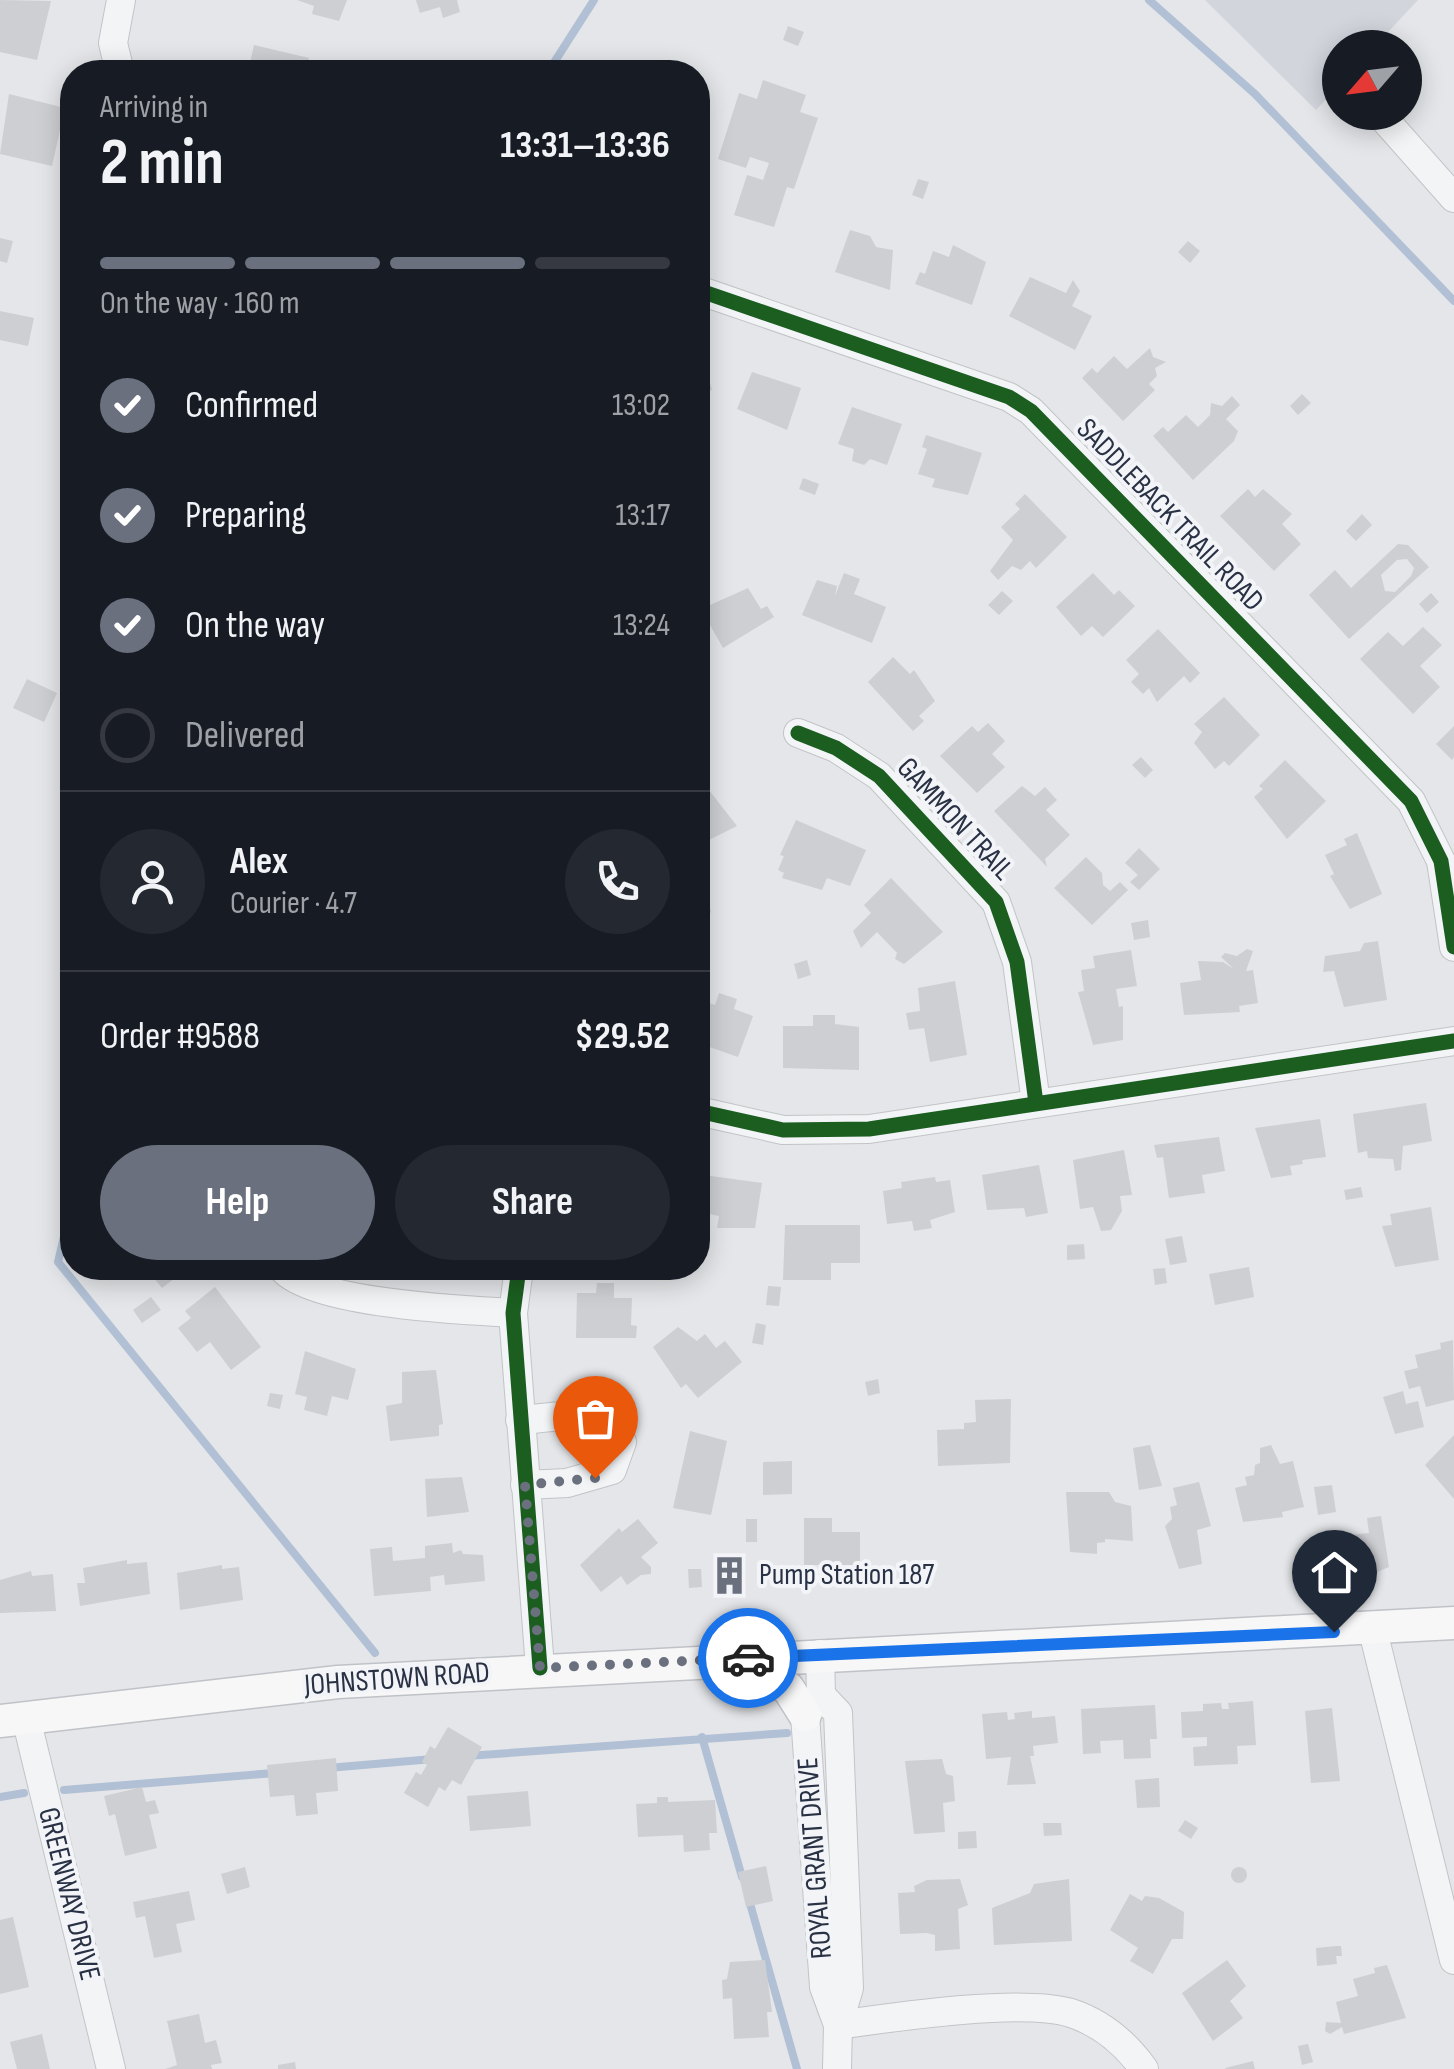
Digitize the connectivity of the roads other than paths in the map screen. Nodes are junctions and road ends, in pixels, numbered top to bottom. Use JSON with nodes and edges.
{"nodes":[{"id":1,"x":121,"y":0,"type":"edge"},
{"id":2,"x":117,"y":60,"type":"edge"},
{"id":3,"x":1394,"y":130,"type":"edge"},
{"id":4,"x":1454,"y":198,"type":"edge"},
{"id":5,"x":710,"y":294,"type":"edge"},
{"id":6,"x":798,"y":733,"type":"dead end"},
{"id":7,"x":1454,"y":947,"type":"edge"},
{"id":8,"x":1454,"y":1041,"type":"edge"},
{"id":9,"x":1036,"y":1103,"type":"junction"},
{"id":10,"x":710,"y":1114,"type":"edge"},
{"id":11,"x":302,"y":1280,"type":"edge"},
{"id":12,"x":517,"y":1280,"type":"edge"},
{"id":13,"x":513,"y":1313,"type":"junction"},
{"id":14,"x":520,"y":1420,"type":"junction"},
{"id":15,"x":525,"y":1485,"type":"junction"},
{"id":16,"x":1454,"y":1624,"type":"edge"},
{"id":17,"x":1373,"y":1631,"type":"junction"},
{"id":18,"x":820,"y":1654,"type":"junction"},
{"id":19,"x":732,"y":1659,"type":"junction"},
{"id":20,"x":540,"y":1668,"type":"junction"},
{"id":21,"x":813,"y":1705,"type":"junction"},
{"id":22,"x":13,"y":1720,"type":"edge"},
{"id":23,"x":1454,"y":1960,"type":"edge"},
{"id":24,"x":838,"y":2025,"type":"junction"},
{"id":25,"x":111,"y":2069,"type":"edge"},
{"id":26,"x":837,"y":2069,"type":"edge"},
{"id":27,"x":1144,"y":2069,"type":"edge"}],
"edges":[{"from":1,"to":2,"type":"street"},
{"from":3,"to":4,"type":"street"},
{"from":5,"to":7,"type":"street","name":"SADDLEBACK TRAIL ROAD"},
{"from":6,"to":9,"type":"street","name":"GAMMON TRAIL"},
{"from":8,"to":9,"type":"street"},
{"from":9,"to":10,"type":"street"},
{"from":11,"to":13,"type":"street"},
{"from":12,"to":13,"type":"street"},
{"from":13,"to":14,"type":"street"},
{"from":14,"to":15,"type":"street"},
{"from":14,"to":15,"type":"street"},
{"from":15,"to":20,"type":"street"},
{"from":16,"to":17,"type":"main road","name":"JOHNSTOWN ROAD"},
{"from":17,"to":18,"type":"main road","name":"JOHNSTOWN ROAD"},
{"from":17,"to":23,"type":"street"},
{"from":18,"to":19,"type":"main road","name":"JOHNSTOWN ROAD"},
{"from":18,"to":21,"type":"street","name":"ROYAL GRANT DRIVE"},
{"from":19,"to":20,"type":"main road","name":"JOHNSTOWN ROAD"},
{"from":19,"to":21,"type":"main road"},
{"from":20,"to":22,"type":"main road","name":"JOHNSTOWN ROAD"},
{"from":21,"to":24,"type":"street","name":"ROYAL GRANT DRIVE"},
{"from":22,"to":25,"type":"street","name":"GREENWAY DRIVE"},
{"from":24,"to":26,"type":"street","name":"ROYAL GRANT DRIVE"},
{"from":24,"to":27,"type":"street"}]}
